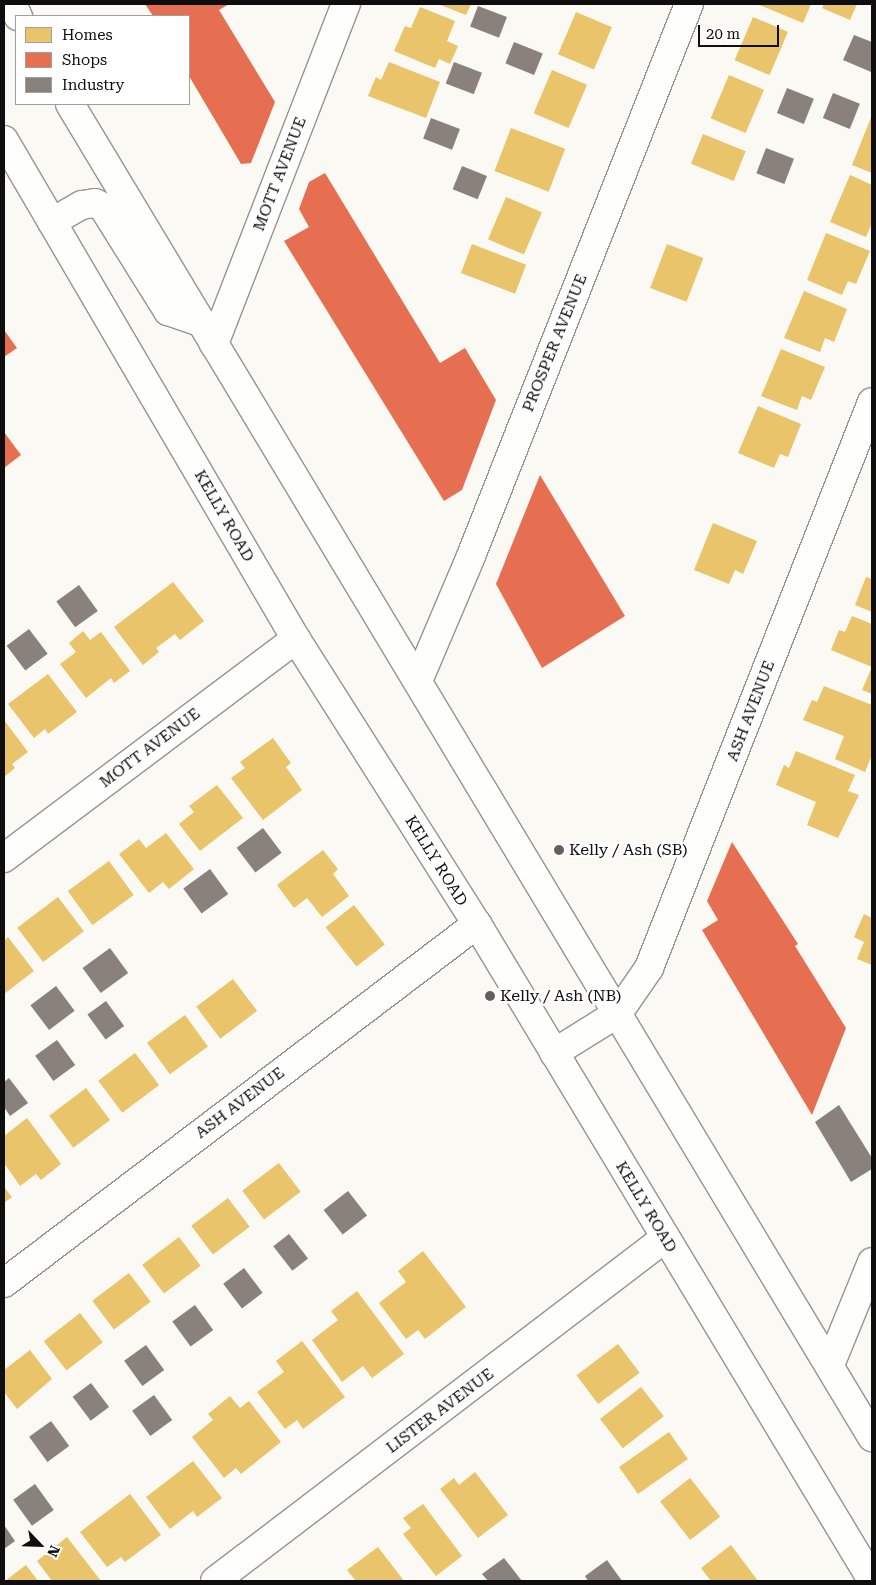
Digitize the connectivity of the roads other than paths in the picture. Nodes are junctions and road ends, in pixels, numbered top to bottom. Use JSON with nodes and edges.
{"nodes":[{"id":1,"x":11,"y":4,"type":"edge"},
{"id":2,"x":346,"y":4,"type":"edge"},
{"id":3,"x":689,"y":4,"type":"edge"},
{"id":4,"x":17,"y":15,"type":"edge"},
{"id":5,"x":71,"y":105,"type":"edge"},
{"id":6,"x":4,"y":140,"type":"edge"},
{"id":7,"x":52,"y":222,"type":"junction"},
{"id":8,"x":207,"y":333,"type":"junction"},
{"id":9,"x":872,"y":402,"type":"edge"},
{"id":10,"x":296,"y":639,"type":"junction"},
{"id":11,"x":418,"y":681,"type":"junction"},
{"id":12,"x":4,"y":858,"type":"edge"},
{"id":13,"x":477,"y":924,"type":"junction"},
{"id":14,"x":618,"y":1013,"type":"junction"},
{"id":15,"x":554,"y":1053,"type":"junction"},
{"id":16,"x":664,"y":1239,"type":"junction"},
{"id":17,"x":872,"y":1262,"type":"edge"},
{"id":18,"x":4,"y":1283,"type":"edge"},
{"id":19,"x":830,"y":1366,"type":"junction"},
{"id":20,"x":872,"y":1438,"type":"edge"},
{"id":21,"x":866,"y":1578,"type":"edge"},
{"id":22,"x":215,"y":1581,"type":"edge"}],
"edges":[{"from":1,"to":4,"type":"street"},
{"from":2,"to":8,"type":"street","name":"MOTT AVENUE"},
{"from":3,"to":11,"type":"street","name":"PROSPER AVENUE"},
{"from":5,"to":8,"type":"street"},
{"from":6,"to":7,"type":"street","name":"KELLY ROAD"},
{"from":7,"to":8,"type":"street"},
{"from":7,"to":10,"type":"street","name":"KELLY ROAD"},
{"from":8,"to":11,"type":"street"},
{"from":9,"to":14,"type":"street","name":"ASH AVENUE"},
{"from":10,"to":12,"type":"street","name":"MOTT AVENUE"},
{"from":10,"to":13,"type":"street","name":"KELLY ROAD"},
{"from":11,"to":14,"type":"street"},
{"from":13,"to":15,"type":"street","name":"KELLY ROAD"},
{"from":13,"to":18,"type":"street","name":"ASH AVENUE"},
{"from":14,"to":15,"type":"street"},
{"from":14,"to":19,"type":"street"},
{"from":15,"to":16,"type":"street","name":"KELLY ROAD"},
{"from":16,"to":21,"type":"street","name":"KELLY ROAD"},
{"from":16,"to":22,"type":"street","name":"LISTER AVENUE"},
{"from":17,"to":19,"type":"street"},
{"from":19,"to":20,"type":"street"}]}
